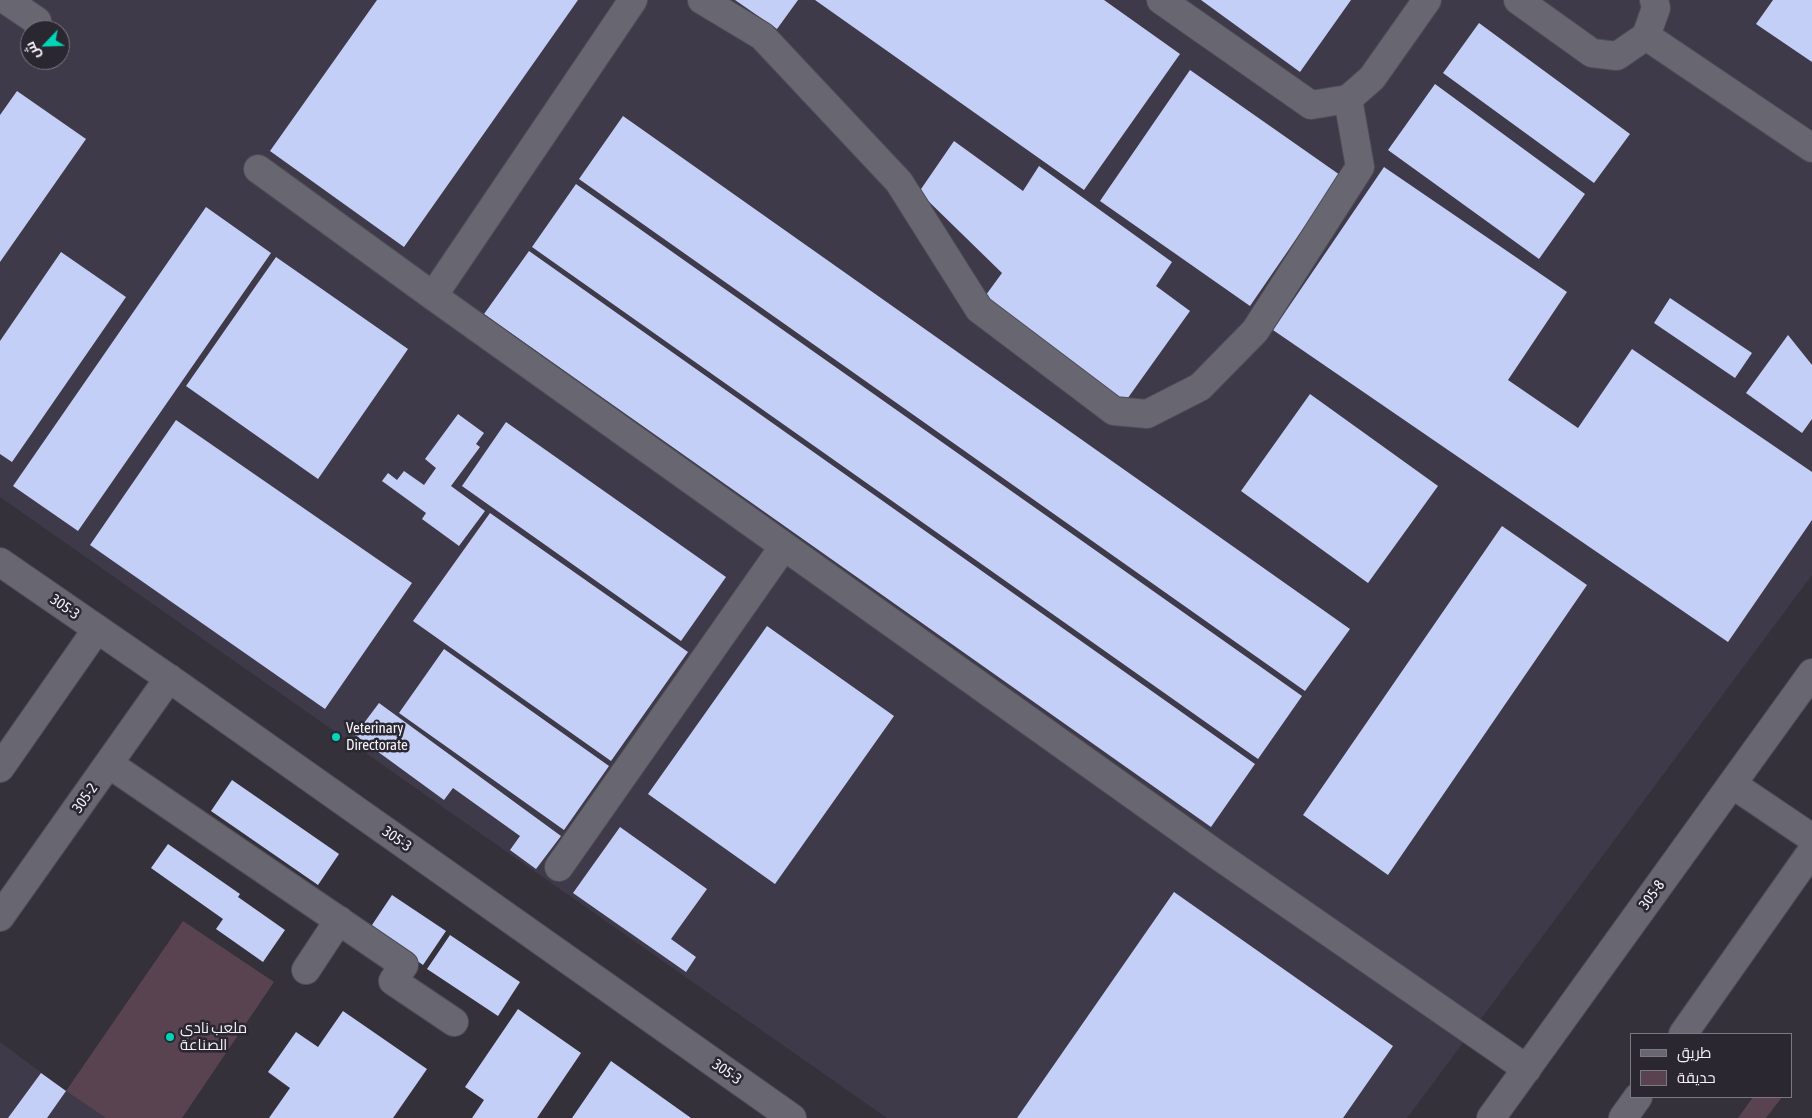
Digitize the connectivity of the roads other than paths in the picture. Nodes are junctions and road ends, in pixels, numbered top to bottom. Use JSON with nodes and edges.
{"nodes":[{"id":1,"x":6,"y":0,"type":"edge"},
{"id":2,"x":633,"y":0,"type":"edge"},
{"id":3,"x":702,"y":0,"type":"edge"},
{"id":4,"x":1161,"y":0,"type":"edge"},
{"id":5,"x":1427,"y":0,"type":"edge"},
{"id":6,"x":1518,"y":0,"type":"edge"},
{"id":7,"x":1654,"y":0,"type":"edge"},
{"id":8,"x":36,"y":20,"type":"edge"},
{"id":9,"x":1646,"y":36,"type":"junction"},
{"id":10,"x":1348,"y":99,"type":"junction"},
{"id":11,"x":1812,"y":148,"type":"edge"},
{"id":12,"x":258,"y":169,"type":"dead end"},
{"id":13,"x":433,"y":296,"type":"junction"},
{"id":14,"x":784,"y":546,"type":"junction"},
{"id":15,"x":0,"y":562,"type":"edge"},
{"id":16,"x":97,"y":630,"type":"junction"},
{"id":17,"x":1812,"y":673,"type":"edge"},
{"id":18,"x":168,"y":678,"type":"junction"},
{"id":19,"x":109,"y":764,"type":"junction"},
{"id":20,"x":0,"y":768,"type":"edge"},
{"id":21,"x":1732,"y":784,"type":"junction"},
{"id":22,"x":1812,"y":838,"type":"edge"},
{"id":23,"x":1812,"y":851,"type":"edge"},
{"id":24,"x":559,"y":866,"type":"dead end"},
{"id":25,"x":0,"y":917,"type":"edge"},
{"id":26,"x":338,"y":920,"type":"junction"},
{"id":27,"x":306,"y":970,"type":"dead end"},
{"id":28,"x":454,"y":1022,"type":"dead end"},
{"id":29,"x":1683,"y":1033,"type":"edge"},
{"id":30,"x":1527,"y":1069,"type":"junction"},
{"id":31,"x":1637,"y":1098,"type":"edge"},
{"id":32,"x":792,"y":1118,"type":"edge"},
{"id":33,"x":1491,"y":1118,"type":"edge"},
{"id":34,"x":1624,"y":1118,"type":"edge"}],
"edges":[{"from":1,"to":8,"type":"street"},
{"from":2,"to":13,"type":"street"},
{"from":3,"to":10,"type":"street"},
{"from":4,"to":10,"type":"street"},
{"from":5,"to":10,"type":"street"},
{"from":6,"to":9,"type":"street"},
{"from":7,"to":9,"type":"street"},
{"from":9,"to":11,"type":"street"},
{"from":12,"to":13,"type":"street"},
{"from":13,"to":14,"type":"street"},
{"from":14,"to":24,"type":"street"},
{"from":14,"to":30,"type":"street"},
{"from":15,"to":16,"type":"street","name":"305-3"},
{"from":16,"to":18,"type":"street","name":"305-3"},
{"from":16,"to":20,"type":"street"},
{"from":17,"to":21,"type":"street","name":"305-8"},
{"from":18,"to":19,"type":"street","name":"305-2"},
{"from":18,"to":32,"type":"street","name":"305-3"},
{"from":19,"to":25,"type":"street","name":"305-2"},
{"from":19,"to":26,"type":"street"},
{"from":21,"to":22,"type":"street"},
{"from":21,"to":30,"type":"street","name":"305-8"},
{"from":23,"to":29,"type":"street"},
{"from":26,"to":27,"type":"street"},
{"from":26,"to":28,"type":"street"},
{"from":30,"to":33,"type":"street","name":"305-8"},
{"from":31,"to":34,"type":"street"}]}
